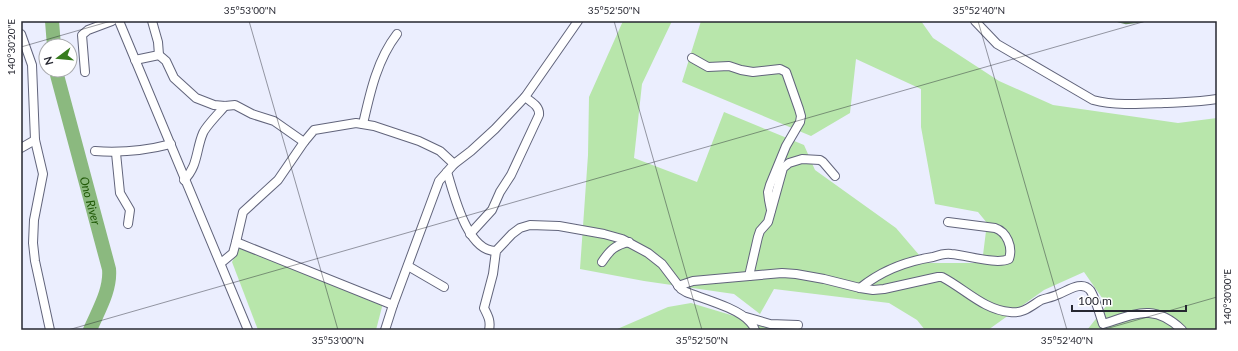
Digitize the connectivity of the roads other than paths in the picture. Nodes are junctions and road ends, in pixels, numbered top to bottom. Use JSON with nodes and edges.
{"nodes":[{"id":1,"x":112,"y":21,"type":"edge"},
{"id":2,"x":119,"y":21,"type":"edge"},
{"id":3,"x":152,"y":21,"type":"edge"},
{"id":4,"x":578,"y":21,"type":"edge"},
{"id":5,"x":975,"y":21,"type":"edge"},
{"id":6,"x":21,"y":34,"type":"edge"},
{"id":7,"x":397,"y":34,"type":"dead end"},
{"id":8,"x":159,"y":55,"type":"junction"},
{"id":9,"x":692,"y":58,"type":"dead end"},
{"id":10,"x":135,"y":60,"type":"junction"},
{"id":11,"x":85,"y":72,"type":"dead end"},
{"id":12,"x":525,"y":97,"type":"junction"},
{"id":13,"x":1217,"y":99,"type":"edge"},
{"id":14,"x":225,"y":106,"type":"junction"},
{"id":15,"x":363,"y":124,"type":"junction"},
{"id":16,"x":35,"y":140,"type":"junction"},
{"id":17,"x":304,"y":142,"type":"junction"},
{"id":18,"x":171,"y":144,"type":"junction"},
{"id":19,"x":21,"y":148,"type":"edge"},
{"id":20,"x":96,"y":151,"type":"dead end"},
{"id":21,"x":116,"y":153,"type":"junction"},
{"id":22,"x":454,"y":164,"type":"junction"},
{"id":23,"x":447,"y":172,"type":"junction"},
{"id":24,"x":835,"y":176,"type":"dead end"},
{"id":25,"x":184,"y":180,"type":"junction"},
{"id":26,"x":772,"y":210,"type":"junction"},
{"id":27,"x":948,"y":222,"type":"dead end"},
{"id":28,"x":128,"y":224,"type":"dead end"},
{"id":29,"x":470,"y":234,"type":"junction"},
{"id":30,"x":236,"y":242,"type":"junction"},
{"id":31,"x":629,"y":242,"type":"junction"},
{"id":32,"x":496,"y":251,"type":"junction"},
{"id":33,"x":602,"y":262,"type":"dead end"},
{"id":34,"x":221,"y":264,"type":"junction"},
{"id":35,"x":408,"y":266,"type":"junction"},
{"id":36,"x":749,"y":276,"type":"junction"},
{"id":37,"x":678,"y":286,"type":"junction"},
{"id":38,"x":444,"y":287,"type":"dead end"},
{"id":39,"x":860,"y":288,"type":"junction"},
{"id":40,"x":393,"y":305,"type":"junction"},
{"id":41,"x":744,"y":316,"type":"junction"},
{"id":42,"x":798,"y":325,"type":"dead end"},
{"id":43,"x":50,"y":330,"type":"edge"},
{"id":44,"x":248,"y":330,"type":"edge"},
{"id":45,"x":385,"y":330,"type":"edge"},
{"id":46,"x":489,"y":330,"type":"edge"},
{"id":47,"x":755,"y":330,"type":"edge"},
{"id":48,"x":1182,"y":330,"type":"edge"}],
"edges":[{"from":1,"to":11,"type":"street"},
{"from":2,"to":10,"type":"street"},
{"from":3,"to":8,"type":"street"},
{"from":4,"to":12,"type":"street"},
{"from":5,"to":13,"type":"street"},
{"from":6,"to":16,"type":"street"},
{"from":7,"to":15,"type":"street"},
{"from":8,"to":10,"type":"street"},
{"from":8,"to":14,"type":"street"},
{"from":9,"to":26,"type":"street"},
{"from":10,"to":18,"type":"street"},
{"from":12,"to":22,"type":"street"},
{"from":12,"to":29,"type":"street"},
{"from":14,"to":17,"type":"street"},
{"from":14,"to":25,"type":"street"},
{"from":15,"to":17,"type":"street"},
{"from":15,"to":22,"type":"street"},
{"from":16,"to":19,"type":"street"},
{"from":16,"to":43,"type":"street"},
{"from":17,"to":30,"type":"street"},
{"from":18,"to":21,"type":"street"},
{"from":18,"to":25,"type":"street"},
{"from":20,"to":21,"type":"street"},
{"from":21,"to":28,"type":"street"},
{"from":22,"to":23,"type":"street"},
{"from":23,"to":29,"type":"street"},
{"from":23,"to":35,"type":"street"},
{"from":24,"to":26,"type":"street"},
{"from":25,"to":34,"type":"street"},
{"from":26,"to":36,"type":"street"},
{"from":27,"to":39,"type":"street"},
{"from":29,"to":32,"type":"street"},
{"from":30,"to":34,"type":"street"},
{"from":30,"to":40,"type":"street"},
{"from":31,"to":32,"type":"street"},
{"from":31,"to":33,"type":"street"},
{"from":31,"to":37,"type":"street"},
{"from":32,"to":46,"type":"street"},
{"from":34,"to":44,"type":"street"},
{"from":35,"to":38,"type":"street"},
{"from":35,"to":40,"type":"street"},
{"from":36,"to":37,"type":"street"},
{"from":36,"to":39,"type":"street"},
{"from":37,"to":41,"type":"street"},
{"from":39,"to":48,"type":"street"},
{"from":40,"to":45,"type":"street"},
{"from":41,"to":42,"type":"street"},
{"from":41,"to":47,"type":"street"}]}
